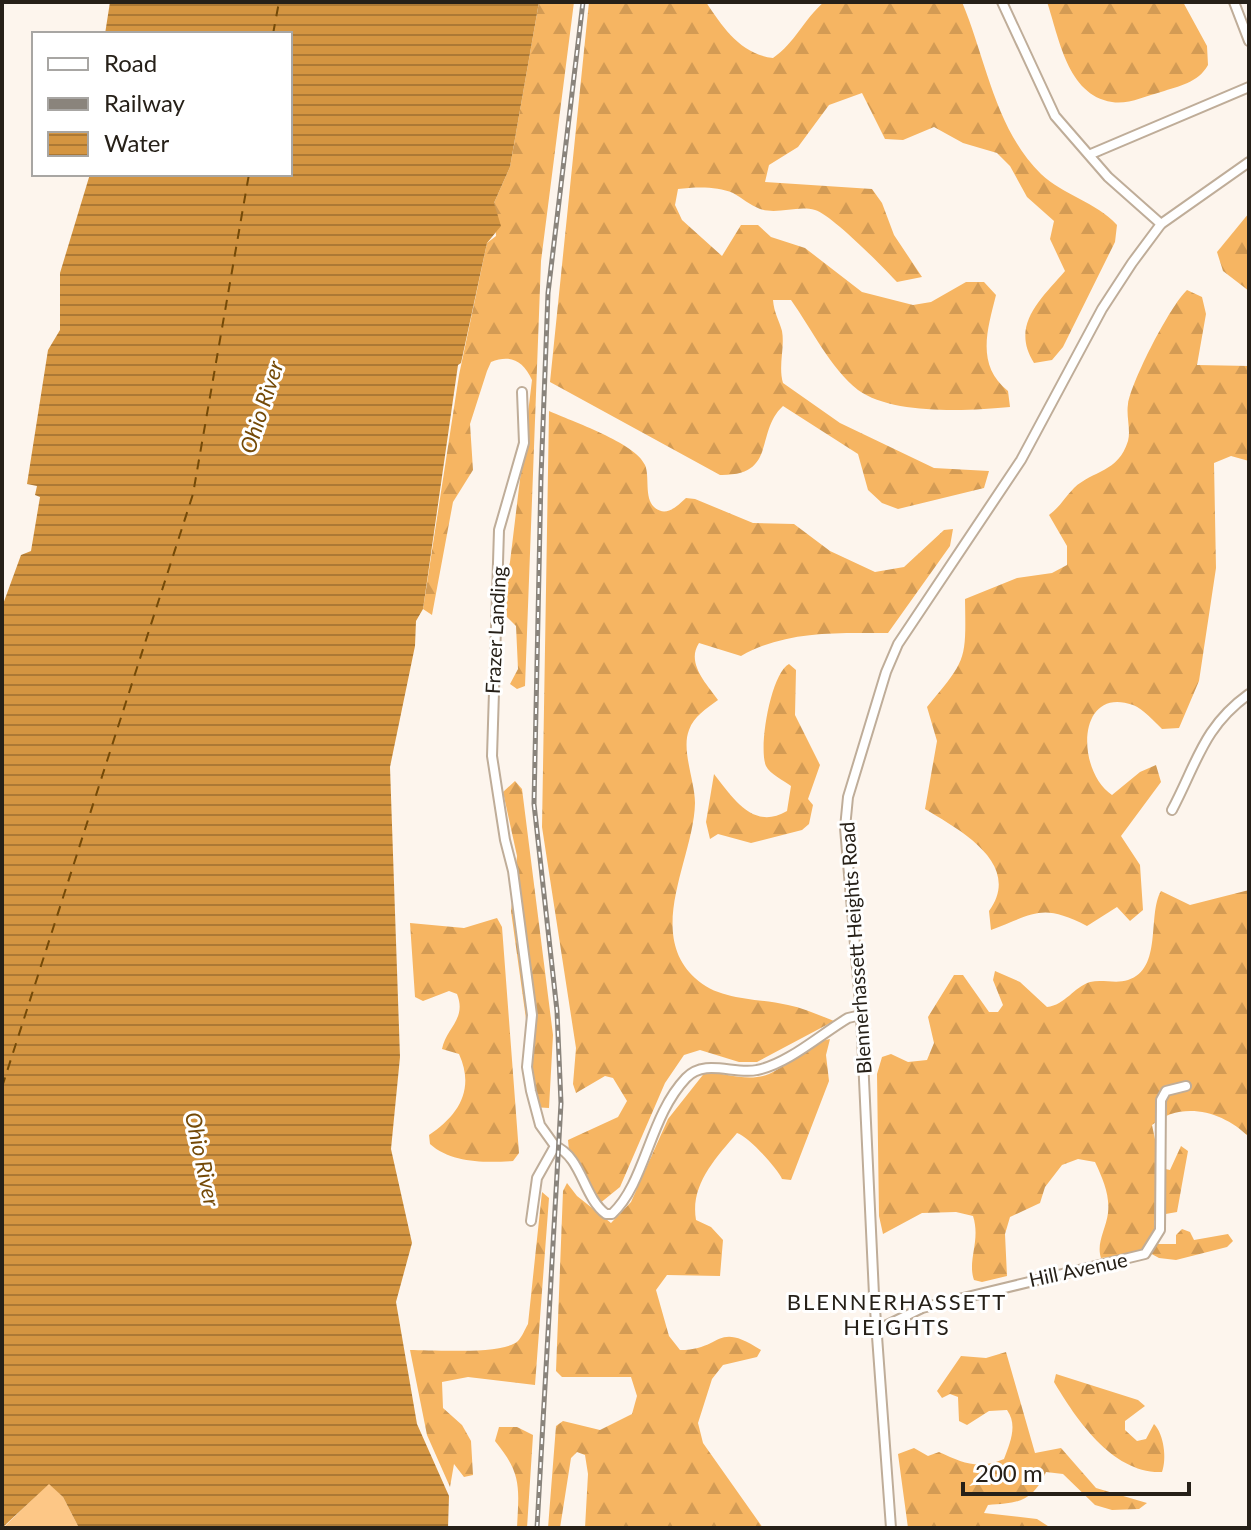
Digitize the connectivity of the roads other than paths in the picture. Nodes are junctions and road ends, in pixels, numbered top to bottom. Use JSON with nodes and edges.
{"nodes":[{"id":1,"x":1002,"y":2,"type":"edge"},
{"id":2,"x":1234,"y":2,"type":"edge"},
{"id":3,"x":1249,"y":41,"type":"edge"},
{"id":4,"x":1249,"y":87,"type":"edge"},
{"id":5,"x":1091,"y":154,"type":"junction"},
{"id":6,"x":1249,"y":162,"type":"edge"},
{"id":7,"x":1161,"y":224,"type":"junction"},
{"id":8,"x":522,"y":392,"type":"dead end"},
{"id":9,"x":1249,"y":694,"type":"edge"},
{"id":10,"x":1172,"y":810,"type":"dead end"},
{"id":11,"x":861,"y":1015,"type":"junction"},
{"id":12,"x":1186,"y":1086,"type":"dead end"},
{"id":13,"x":555,"y":1146,"type":"junction"},
{"id":14,"x":531,"y":1221,"type":"dead end"},
{"id":15,"x":877,"y":1330,"type":"junction"},
{"id":16,"x":891,"y":1528,"type":"edge"}],
"edges":[{"from":1,"to":5,"type":"street"},
{"from":2,"to":3,"type":"street"},
{"from":4,"to":5,"type":"street"},
{"from":5,"to":7,"type":"street"},
{"from":6,"to":7,"type":"street","name":"Blennerhassett Heights Road"},
{"from":7,"to":11,"type":"street","name":"Blennerhassett Heights Road"},
{"from":8,"to":13,"type":"street","name":"Frazer Landing"},
{"from":9,"to":10,"type":"street"},
{"from":11,"to":13,"type":"street","name":"Frazer Landing"},
{"from":11,"to":15,"type":"street","name":"Blennerhassett Heights Road"},
{"from":12,"to":15,"type":"street","name":"Hill Avenue"},
{"from":13,"to":14,"type":"street"},
{"from":15,"to":16,"type":"street","name":"Blennerhassett Heights Road"}]}
